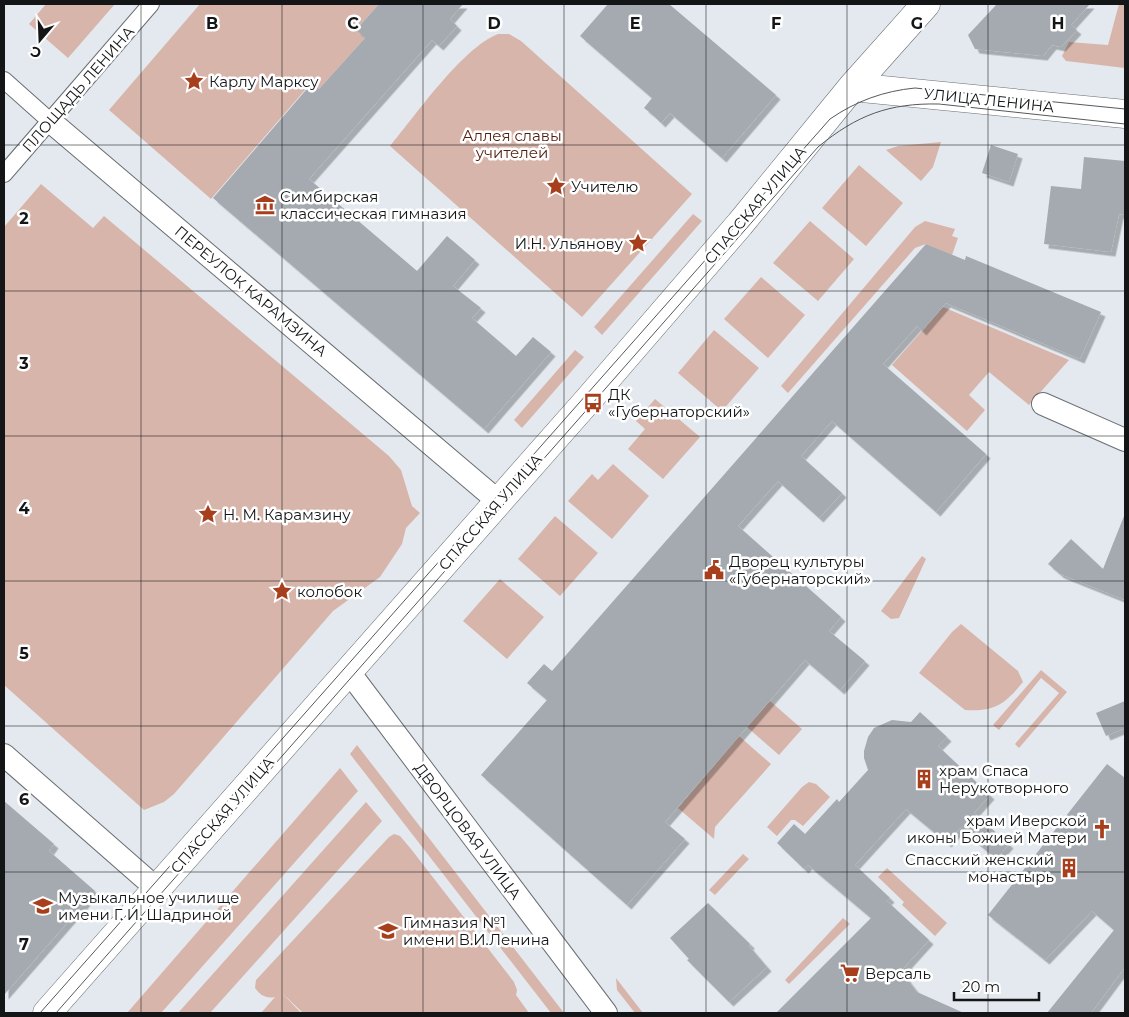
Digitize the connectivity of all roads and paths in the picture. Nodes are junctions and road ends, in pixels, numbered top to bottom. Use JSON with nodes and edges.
{"nodes":[{"id":1,"x":151,"y":4,"type":"edge"},
{"id":2,"x":926,"y":4,"type":"edge"},
{"id":3,"x":4,"y":80,"type":"edge"},
{"id":4,"x":852,"y":87,"type":"junction"},
{"id":5,"x":1125,"y":114,"type":"edge"},
{"id":6,"x":50,"y":121,"type":"junction"},
{"id":7,"x":4,"y":174,"type":"edge"},
{"id":8,"x":1043,"y":404,"type":"dead end"},
{"id":9,"x":1125,"y":440,"type":"edge"},
{"id":10,"x":499,"y":502,"type":"junction"},
{"id":11,"x":349,"y":672,"type":"junction"},
{"id":12,"x":4,"y":755,"type":"edge"},
{"id":13,"x":157,"y":889,"type":"junction"},
{"id":14,"x":47,"y":1013,"type":"edge"},
{"id":15,"x":606,"y":1013,"type":"edge"}],
"edges":[{"from":1,"to":6,"type":"street","name":"ПЛОЩАДЬ ЛЕНИНА"},
{"from":2,"to":4,"type":"street","name":"СПАССКАЯ УЛИЦА"},
{"from":3,"to":6,"type":"street","name":"ПЕРЕУЛОК КАРАМЗИНА"},
{"from":4,"to":5,"type":"street","name":"УЛИЦА ЛЕНИНА"},
{"from":4,"to":10,"type":"street","name":"СПАССКАЯ УЛИЦА"},
{"from":6,"to":7,"type":"street","name":"ПЛОЩАДЬ ЛЕНИНА"},
{"from":6,"to":10,"type":"street","name":"ПЕРЕУЛОК КАРАМЗИНА"},
{"from":8,"to":9,"type":"street"},
{"from":10,"to":11,"type":"street","name":"СПАССКАЯ УЛИЦА"},
{"from":11,"to":13,"type":"street","name":"СПАССКАЯ УЛИЦА"},
{"from":11,"to":15,"type":"street","name":"ДВОРЦОВАЯ УЛИЦА"},
{"from":12,"to":13,"type":"street"},
{"from":13,"to":14,"type":"street","name":"СПАССКАЯ УЛИЦА"}]}
